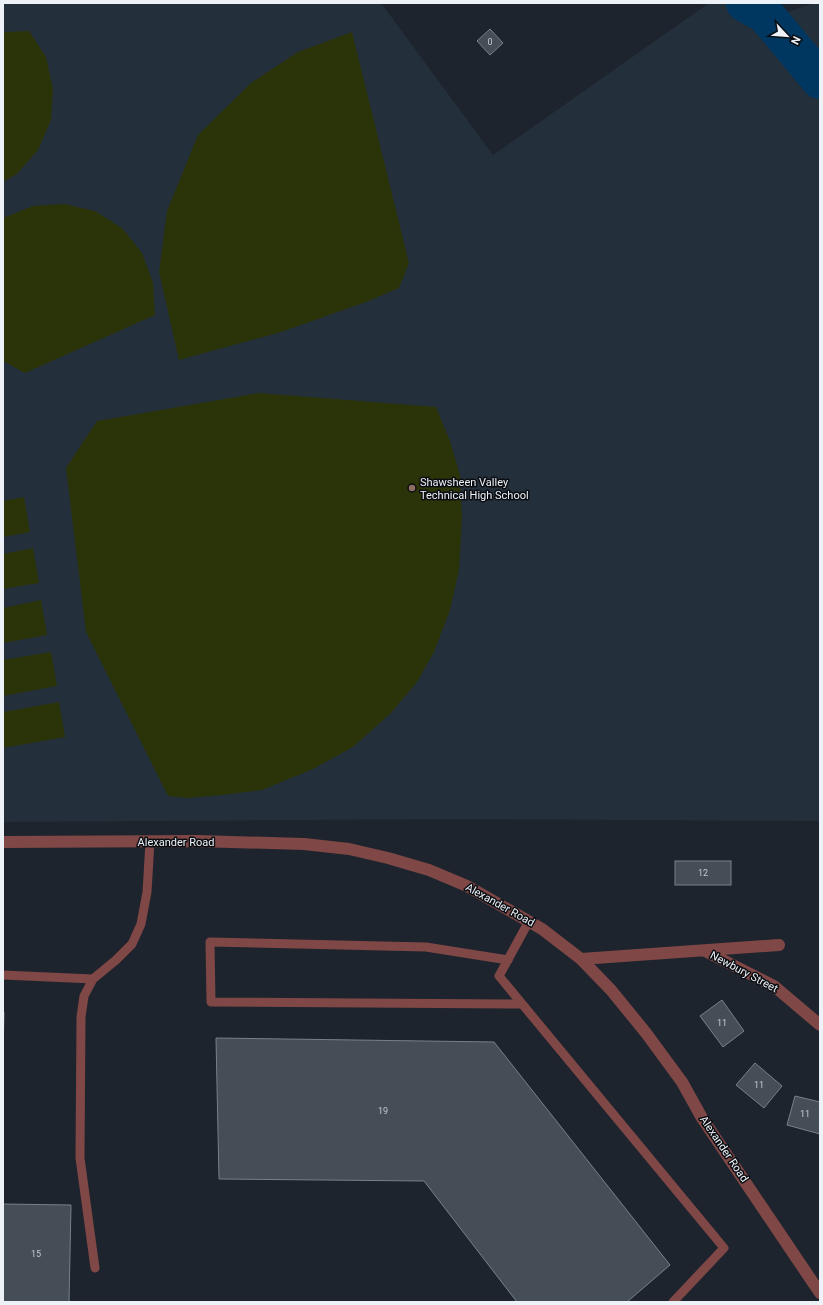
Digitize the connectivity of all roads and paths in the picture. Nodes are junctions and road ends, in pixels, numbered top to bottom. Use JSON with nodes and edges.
{"nodes":[{"id":1,"x":3,"y":842,"type":"edge"},
{"id":2,"x":150,"y":842,"type":"junction"},
{"id":3,"x":529,"y":921,"type":"junction"},
{"id":4,"x":779,"y":945,"type":"dead end"},
{"id":5,"x":704,"y":951,"type":"junction"},
{"id":6,"x":581,"y":959,"type":"junction"},
{"id":7,"x":508,"y":960,"type":"junction"},
{"id":8,"x":3,"y":975,"type":"edge"},
{"id":9,"x":93,"y":979,"type":"junction"},
{"id":10,"x":521,"y":1004,"type":"junction"},
{"id":11,"x":820,"y":1025,"type":"edge"},
{"id":12,"x":95,"y":1268,"type":"dead end"},
{"id":13,"x":820,"y":1293,"type":"edge"},
{"id":14,"x":673,"y":1302,"type":"edge"}],
"edges":[{"from":1,"to":2,"type":"street","name":"Alexander Road"},
{"from":2,"to":3,"type":"street","name":"Alexander Road"},
{"from":2,"to":9,"type":"lane"},
{"from":3,"to":6,"type":"street","name":"Alexander Road"},
{"from":3,"to":7,"type":"lane"},
{"from":4,"to":5,"type":"street","name":"Newbury Street"},
{"from":5,"to":6,"type":"street","name":"Newbury Street"},
{"from":5,"to":11,"type":"street","name":"Newbury Street"},
{"from":6,"to":13,"type":"street","name":"Alexander Road"},
{"from":7,"to":10,"type":"lane"},
{"from":7,"to":10,"type":"lane"},
{"from":8,"to":9,"type":"lane"},
{"from":9,"to":12,"type":"lane"},
{"from":10,"to":14,"type":"lane"}]}
